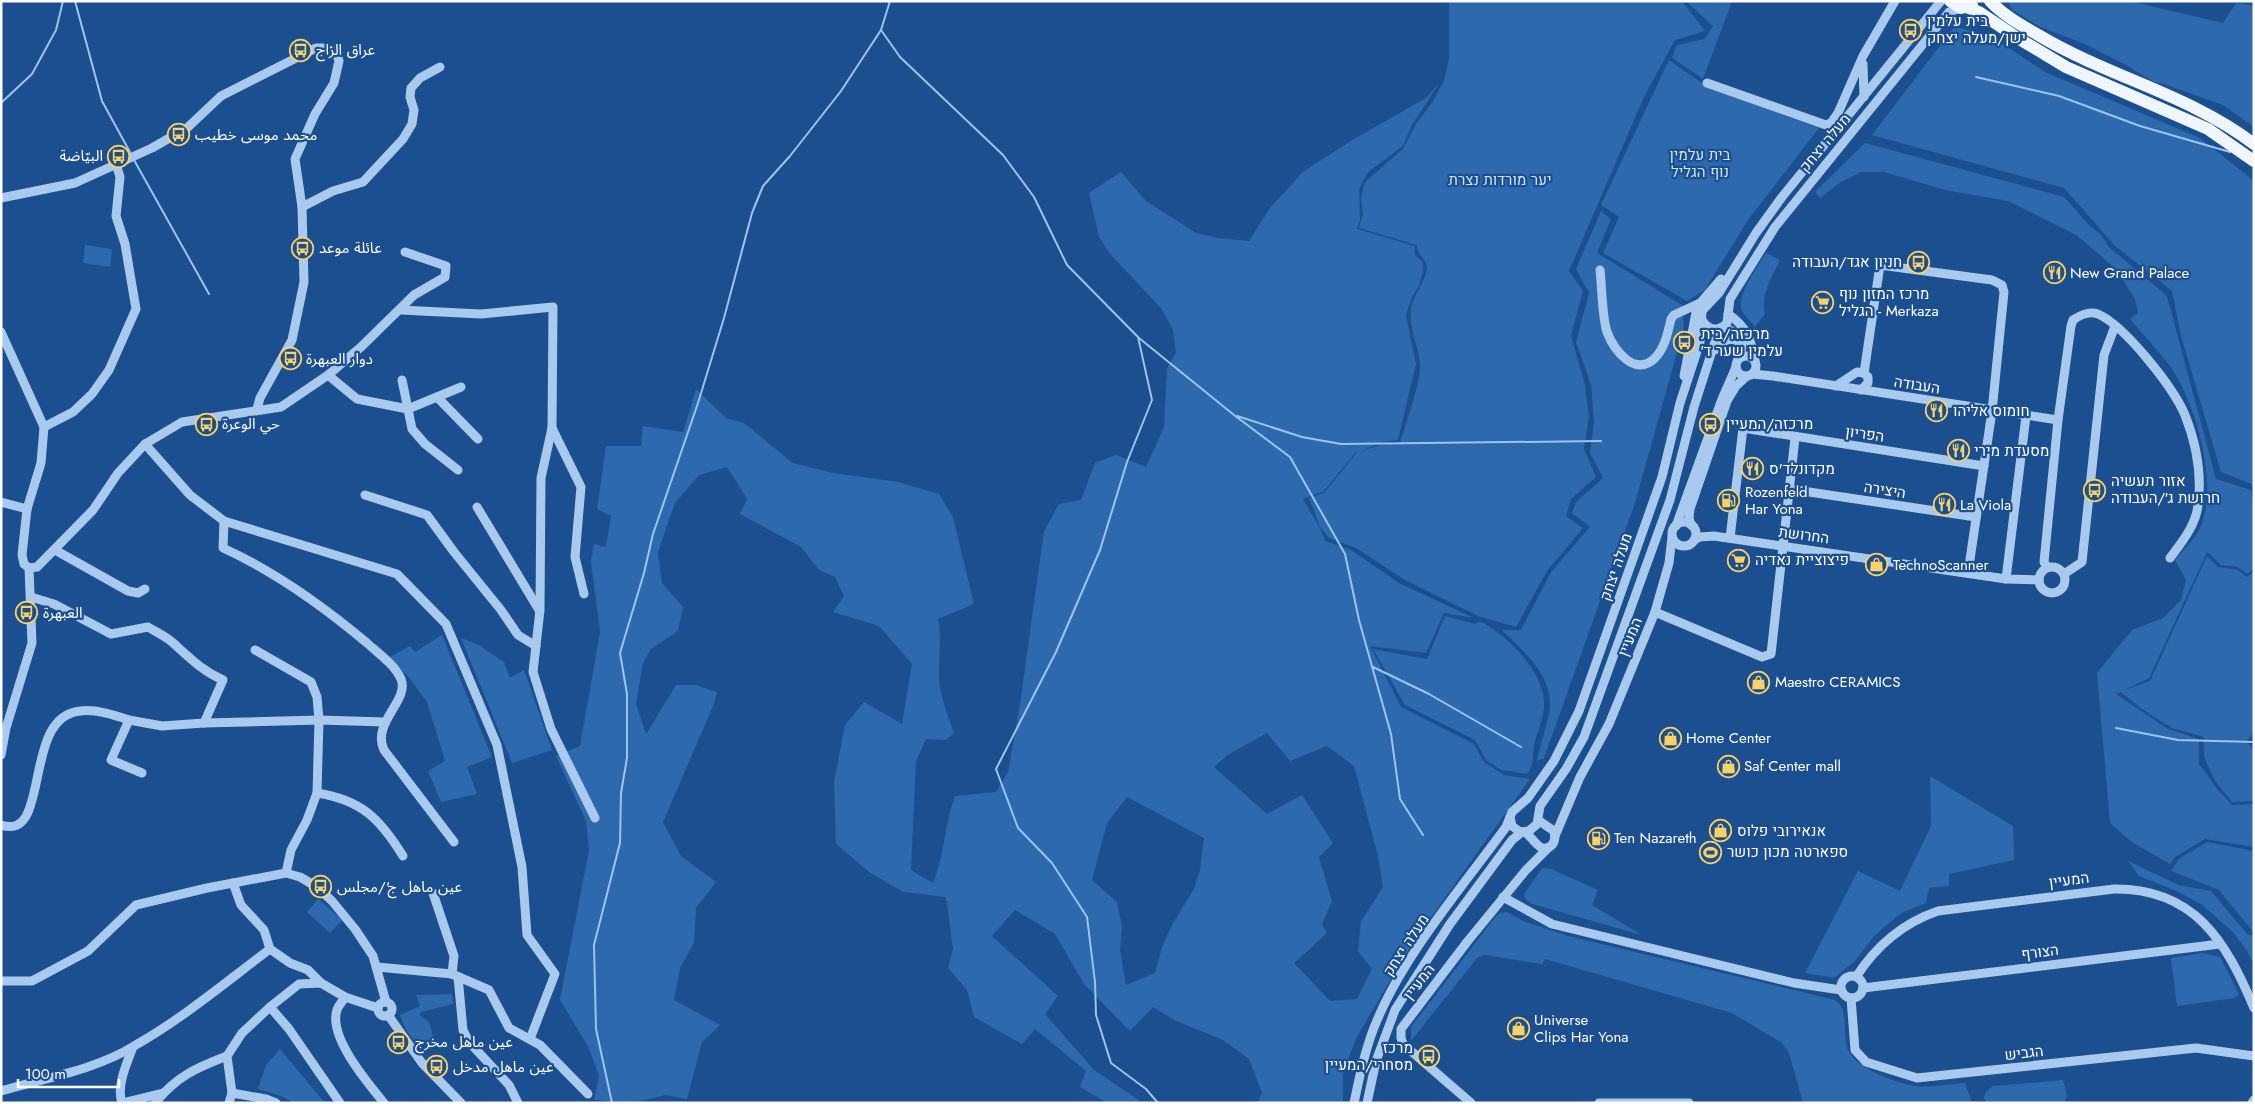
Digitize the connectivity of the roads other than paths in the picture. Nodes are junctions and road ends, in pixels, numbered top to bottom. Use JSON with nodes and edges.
{"nodes":[{"id":1,"x":1895,"y":1,"type":"edge"},
{"id":2,"x":1941,"y":1,"type":"edge"},
{"id":3,"x":1990,"y":1,"type":"edge"},
{"id":4,"x":1963,"y":4,"type":"edge"},
{"id":5,"x":1863,"y":56,"type":"junction"},
{"id":6,"x":440,"y":67,"type":"dead end"},
{"id":7,"x":1707,"y":83,"type":"dead end"},
{"id":8,"x":1864,"y":97,"type":"junction"},
{"id":9,"x":2254,"y":144,"type":"edge"},
{"id":10,"x":2254,"y":161,"type":"edge"},
{"id":11,"x":116,"y":164,"type":"junction"},
{"id":12,"x":1,"y":198,"type":"edge"},
{"id":13,"x":302,"y":206,"type":"junction"},
{"id":14,"x":405,"y":252,"type":"dead end"},
{"id":15,"x":1600,"y":270,"type":"dead end"},
{"id":16,"x":1704,"y":303,"type":"junction"},
{"id":17,"x":401,"y":310,"type":"junction"},
{"id":18,"x":1728,"y":312,"type":"junction"},
{"id":19,"x":1678,"y":314,"type":"junction"},
{"id":20,"x":1702,"y":320,"type":"junction"},
{"id":21,"x":2115,"y":326,"type":"junction"},
{"id":22,"x":1721,"y":328,"type":"junction"},
{"id":23,"x":1694,"y":329,"type":"junction"},
{"id":24,"x":1,"y":332,"type":"edge"},
{"id":25,"x":1742,"y":344,"type":"junction"},
{"id":26,"x":1710,"y":356,"type":"junction"},
{"id":27,"x":1756,"y":361,"type":"junction"},
{"id":28,"x":1737,"y":363,"type":"junction"},
{"id":29,"x":1864,"y":373,"type":"junction"},
{"id":30,"x":328,"y":375,"type":"junction"},
{"id":31,"x":1750,"y":375,"type":"junction"},
{"id":32,"x":1773,"y":376,"type":"junction"},
{"id":33,"x":402,"y":380,"type":"dead end"},
{"id":34,"x":1836,"y":386,"type":"junction"},
{"id":35,"x":461,"y":387,"type":"dead end"},
{"id":36,"x":1861,"y":390,"type":"junction"},
{"id":37,"x":437,"y":398,"type":"junction"},
{"id":38,"x":257,"y":409,"type":"junction"},
{"id":39,"x":408,"y":409,"type":"junction"},
{"id":40,"x":1992,"y":411,"type":"junction"},
{"id":41,"x":2026,"y":416,"type":"junction"},
{"id":42,"x":2058,"y":420,"type":"junction"},
{"id":43,"x":44,"y":427,"type":"junction"},
{"id":44,"x":552,"y":428,"type":"junction"},
{"id":45,"x":1672,"y":437,"type":"junction"},
{"id":46,"x":1795,"y":438,"type":"junction"},
{"id":47,"x":478,"y":439,"type":"dead end"},
{"id":48,"x":145,"y":444,"type":"junction"},
{"id":49,"x":1984,"y":466,"type":"junction"},
{"id":50,"x":458,"y":470,"type":"dead end"},
{"id":51,"x":1789,"y":489,"type":"junction"},
{"id":52,"x":364,"y":495,"type":"dead end"},
{"id":53,"x":1,"y":502,"type":"edge"},
{"id":54,"x":478,"y":507,"type":"dead end"},
{"id":55,"x":27,"y":509,"type":"junction"},
{"id":56,"x":1976,"y":517,"type":"junction"},
{"id":57,"x":224,"y":521,"type":"junction"},
{"id":58,"x":1676,"y":526,"type":"junction"},
{"id":59,"x":1692,"y":526,"type":"junction"},
{"id":60,"x":1672,"y":536,"type":"junction"},
{"id":61,"x":1714,"y":536,"type":"junction"},
{"id":62,"x":1730,"y":538,"type":"junction"},
{"id":63,"x":1691,"y":542,"type":"junction"},
{"id":64,"x":1783,"y":546,"type":"junction"},
{"id":65,"x":55,"y":550,"type":"junction"},
{"id":66,"x":2170,"y":558,"type":"dead end"},
{"id":67,"x":2047,"y":567,"type":"junction"},
{"id":68,"x":29,"y":568,"type":"junction"},
{"id":69,"x":1667,"y":572,"type":"junction"},
{"id":70,"x":1968,"y":573,"type":"junction"},
{"id":71,"x":2064,"y":574,"type":"junction"},
{"id":72,"x":2006,"y":579,"type":"junction"},
{"id":73,"x":2039,"y":580,"type":"junction"},
{"id":74,"x":145,"y":589,"type":"dead end"},
{"id":75,"x":584,"y":594,"type":"dead end"},
{"id":76,"x":31,"y":597,"type":"junction"},
{"id":77,"x":540,"y":610,"type":"junction"},
{"id":78,"x":1654,"y":612,"type":"junction"},
{"id":79,"x":536,"y":646,"type":"junction"},
{"id":80,"x":255,"y":650,"type":"dead end"},
{"id":81,"x":129,"y":720,"type":"junction"},
{"id":82,"x":319,"y":720,"type":"junction"},
{"id":83,"x":385,"y":722,"type":"junction"},
{"id":84,"x":204,"y":723,"type":"junction"},
{"id":85,"x":1,"y":755,"type":"edge"},
{"id":86,"x":142,"y":772,"type":"dead end"},
{"id":87,"x":317,"y":793,"type":"junction"},
{"id":88,"x":1518,"y":806,"type":"junction"},
{"id":89,"x":1510,"y":817,"type":"junction"},
{"id":90,"x":596,"y":818,"type":"dead end"},
{"id":91,"x":1538,"y":818,"type":"junction"},
{"id":92,"x":1563,"y":820,"type":"junction"},
{"id":93,"x":1,"y":825,"type":"edge"},
{"id":94,"x":1549,"y":827,"type":"junction"},
{"id":95,"x":1524,"y":832,"type":"junction"},
{"id":96,"x":1555,"y":836,"type":"junction"},
{"id":97,"x":454,"y":842,"type":"dead end"},
{"id":98,"x":1535,"y":843,"type":"junction"},
{"id":99,"x":1549,"y":847,"type":"junction"},
{"id":100,"x":403,"y":856,"type":"dead end"},
{"id":101,"x":1526,"y":870,"type":"junction"},
{"id":102,"x":286,"y":873,"type":"junction"},
{"id":103,"x":233,"y":882,"type":"junction"},
{"id":104,"x":433,"y":894,"type":"dead end"},
{"id":105,"x":1504,"y":898,"type":"junction"},
{"id":106,"x":2220,"y":944,"type":"junction"},
{"id":107,"x":270,"y":949,"type":"junction"},
{"id":108,"x":377,"y":967,"type":"junction"},
{"id":109,"x":455,"y":976,"type":"junction"},
{"id":110,"x":1856,"y":977,"type":"junction"},
{"id":111,"x":1,"y":981,"type":"edge"},
{"id":112,"x":321,"y":983,"type":"junction"},
{"id":113,"x":1863,"y":988,"type":"junction"},
{"id":114,"x":1841,"y":990,"type":"junction"},
{"id":115,"x":345,"y":997,"type":"junction"},
{"id":116,"x":1852,"y":998,"type":"junction"},
{"id":117,"x":386,"y":1002,"type":"junction"},
{"id":118,"x":270,"y":1007,"type":"junction"},
{"id":119,"x":378,"y":1008,"type":"junction"},
{"id":120,"x":2254,"y":1008,"type":"edge"},
{"id":121,"x":388,"y":1015,"type":"junction"},
{"id":122,"x":530,"y":1039,"type":"junction"},
{"id":123,"x":133,"y":1047,"type":"junction"},
{"id":124,"x":227,"y":1056,"type":"junction"},
{"id":125,"x":2254,"y":1056,"type":"edge"},
{"id":126,"x":1,"y":1091,"type":"edge"},
{"id":127,"x":164,"y":1093,"type":"junction"},
{"id":128,"x":232,"y":1093,"type":"junction"},
{"id":129,"x":588,"y":1094,"type":"dead end"},
{"id":130,"x":122,"y":1103,"type":"edge"},
{"id":131,"x":155,"y":1103,"type":"edge"},
{"id":132,"x":229,"y":1103,"type":"edge"},
{"id":133,"x":276,"y":1103,"type":"edge"},
{"id":134,"x":340,"y":1103,"type":"edge"},
{"id":135,"x":384,"y":1103,"type":"edge"},
{"id":136,"x":461,"y":1103,"type":"edge"},
{"id":137,"x":518,"y":1103,"type":"edge"},
{"id":138,"x":1354,"y":1103,"type":"edge"},
{"id":139,"x":1367,"y":1103,"type":"edge"},
{"id":140,"x":1471,"y":1103,"type":"edge"},
{"id":141,"x":1599,"y":1103,"type":"edge"},
{"id":142,"x":1689,"y":1103,"type":"edge"}],
"edges":[{"from":1,"to":5,"type":"street"},
{"from":2,"to":8,"type":"street","name":"מעלה יצחק"},
{"from":3,"to":9,"type":"main road"},
{"from":4,"to":10,"type":"main road"},
{"from":4,"to":18,"type":"street","name":"מעלה יצחק"},
{"from":5,"to":7,"type":"street"},
{"from":5,"to":8,"type":"street"},
{"from":6,"to":13,"type":"street"},
{"from":8,"to":16,"type":"street","name":"מעלה יצחק"},
{"from":11,"to":12,"type":"street"},
{"from":11,"to":13,"type":"street"},
{"from":11,"to":43,"type":"street"},
{"from":13,"to":38,"type":"street"},
{"from":14,"to":17,"type":"street"},
{"from":15,"to":19,"type":"street"},
{"from":16,"to":18,"type":"street"},
{"from":16,"to":19,"type":"street"},
{"from":16,"to":20,"type":"street"},
{"from":16,"to":23,"type":"street"},
{"from":17,"to":30,"type":"street"},
{"from":17,"to":44,"type":"street"},
{"from":18,"to":22,"type":"street"},
{"from":18,"to":27,"type":"street"},
{"from":19,"to":23,"type":"street"},
{"from":20,"to":22,"type":"street"},
{"from":20,"to":45,"type":"street","name":"מעלה יצחק"},
{"from":21,"to":42,"type":"street"},
{"from":21,"to":66,"type":"street"},
{"from":21,"to":71,"type":"street"},
{"from":22,"to":25,"type":"street"},
{"from":22,"to":26,"type":"street","name":"מעלה יצחק"},
{"from":23,"to":45,"type":"street"},
{"from":24,"to":43,"type":"street"},
{"from":25,"to":26,"type":"street"},
{"from":25,"to":28,"type":"street"},
{"from":26,"to":91,"type":"street","name":"מעלה יצחק"},
{"from":27,"to":28,"type":"street"},
{"from":27,"to":31,"type":"street"},
{"from":27,"to":32,"type":"street"},
{"from":28,"to":31,"type":"street"},
{"from":28,"to":58,"type":"street"},
{"from":29,"to":34,"type":"street"},
{"from":29,"to":36,"type":"street"},
{"from":29,"to":40,"type":"street"},
{"from":30,"to":38,"type":"street"},
{"from":30,"to":39,"type":"street"},
{"from":31,"to":32,"type":"street","name":"העבודה"},
{"from":31,"to":59,"type":"street"},
{"from":32,"to":34,"type":"street","name":"העבודה"},
{"from":33,"to":39,"type":"street"},
{"from":34,"to":36,"type":"street","name":"העבודה"},
{"from":35,"to":37,"type":"street"},
{"from":36,"to":40,"type":"street","name":"העבודה"},
{"from":37,"to":39,"type":"street"},
{"from":37,"to":47,"type":"street"},
{"from":38,"to":48,"type":"street"},
{"from":39,"to":50,"type":"street"},
{"from":40,"to":41,"type":"street","name":"העבודה"},
{"from":40,"to":49,"type":"street"},
{"from":41,"to":42,"type":"street","name":"העבודה"},
{"from":41,"to":72,"type":"street"},
{"from":42,"to":67,"type":"street"},
{"from":43,"to":55,"type":"street"},
{"from":44,"to":75,"type":"street"},
{"from":44,"to":77,"type":"street"},
{"from":45,"to":88,"type":"street","name":"מעלה יצחק"},
{"from":46,"to":49,"type":"street","name":"הפריון"},
{"from":46,"to":51,"type":"street"},
{"from":46,"to":62,"type":"street","name":"הפריון"},
{"from":48,"to":57,"type":"street"},
{"from":48,"to":65,"type":"street"},
{"from":49,"to":56,"type":"street"},
{"from":51,"to":56,"type":"street","name":"היצירה"},
{"from":51,"to":64,"type":"street"},
{"from":52,"to":79,"type":"street"},
{"from":53,"to":55,"type":"street"},
{"from":54,"to":77,"type":"street"},
{"from":55,"to":68,"type":"street"},
{"from":56,"to":70,"type":"street"},
{"from":57,"to":83,"type":"street"},
{"from":57,"to":122,"type":"street"},
{"from":58,"to":59,"type":"street"},
{"from":58,"to":60,"type":"street"},
{"from":59,"to":61,"type":"street","name":"החרושת"},
{"from":59,"to":63,"type":"street"},
{"from":60,"to":63,"type":"street"},
{"from":60,"to":69,"type":"street","name":"המעיין"},
{"from":61,"to":62,"type":"street","name":"החרושת"},
{"from":61,"to":63,"type":"street","name":"החרושת"},
{"from":62,"to":64,"type":"street","name":"החרושת"},
{"from":63,"to":69,"type":"street","name":"המעיין"},
{"from":64,"to":70,"type":"street","name":"החרושת"},
{"from":64,"to":78,"type":"street"},
{"from":65,"to":68,"type":"street"},
{"from":65,"to":74,"type":"street"},
{"from":67,"to":71,"type":"street"},
{"from":67,"to":73,"type":"street"},
{"from":68,"to":76,"type":"street"},
{"from":69,"to":78,"type":"street","name":"המעיין"},
{"from":70,"to":72,"type":"street","name":"החרושת"},
{"from":71,"to":73,"type":"street"},
{"from":72,"to":73,"type":"street","name":"החרושת"},
{"from":76,"to":84,"type":"street"},
{"from":76,"to":85,"type":"street"},
{"from":77,"to":79,"type":"street"},
{"from":78,"to":92,"type":"street","name":"המעיין"},
{"from":79,"to":90,"type":"street"},
{"from":80,"to":82,"type":"street"},
{"from":81,"to":84,"type":"street"},
{"from":81,"to":86,"type":"street"},
{"from":81,"to":93,"type":"street"},
{"from":82,"to":83,"type":"street"},
{"from":82,"to":84,"type":"street"},
{"from":82,"to":87,"type":"street"},
{"from":83,"to":97,"type":"street"},
{"from":87,"to":100,"type":"street"},
{"from":87,"to":102,"type":"street"},
{"from":88,"to":89,"type":"street"},
{"from":88,"to":91,"type":"street"},
{"from":89,"to":95,"type":"street"},
{"from":89,"to":138,"type":"street","name":"מעלה יצחק"},
{"from":91,"to":94,"type":"street"},
{"from":91,"to":95,"type":"street"},
{"from":92,"to":94,"type":"street"},
{"from":92,"to":96,"type":"street","name":"המעיין"},
{"from":94,"to":96,"type":"street"},
{"from":95,"to":98,"type":"street"},
{"from":95,"to":139,"type":"street","name":"מעלה יצחק"},
{"from":96,"to":99,"type":"street","name":"המעיין"},
{"from":98,"to":99,"type":"street"},
{"from":98,"to":101,"type":"street","name":"המעיין"},
{"from":99,"to":101,"type":"street","name":"המעיין"},
{"from":101,"to":105,"type":"street","name":"המעיין"},
{"from":102,"to":103,"type":"street"},
{"from":102,"to":108,"type":"street"},
{"from":103,"to":107,"type":"street"},
{"from":103,"to":111,"type":"street"},
{"from":104,"to":109,"type":"street"},
{"from":105,"to":114,"type":"street"},
{"from":105,"to":140,"type":"street","name":"המעיין"},
{"from":106,"to":110,"type":"street","name":"המעיין"},
{"from":106,"to":113,"type":"street","name":"הצורף"},
{"from":106,"to":120,"type":"street","name":"המעיין"},
{"from":107,"to":112,"type":"street"},
{"from":107,"to":123,"type":"street"},
{"from":108,"to":109,"type":"street"},
{"from":108,"to":117,"type":"street"},
{"from":109,"to":122,"type":"street"},
{"from":109,"to":137,"type":"street"},
{"from":110,"to":113,"type":"street"},
{"from":110,"to":114,"type":"street"},
{"from":112,"to":115,"type":"street"},
{"from":112,"to":118,"type":"street"},
{"from":113,"to":116,"type":"street"},
{"from":114,"to":116,"type":"street"},
{"from":115,"to":119,"type":"street"},
{"from":115,"to":135,"type":"street"},
{"from":116,"to":125,"type":"street","name":"הגביש"},
{"from":117,"to":119,"type":"street"},
{"from":117,"to":121,"type":"street"},
{"from":118,"to":124,"type":"street"},
{"from":118,"to":134,"type":"street"},
{"from":119,"to":121,"type":"street"},
{"from":121,"to":136,"type":"street"},
{"from":122,"to":129,"type":"street"},
{"from":123,"to":126,"type":"street"},
{"from":123,"to":130,"type":"street"},
{"from":124,"to":127,"type":"street"},
{"from":124,"to":128,"type":"street"},
{"from":127,"to":130,"type":"street"},
{"from":127,"to":131,"type":"street"},
{"from":128,"to":132,"type":"street"},
{"from":128,"to":133,"type":"street"},
{"from":141,"to":142,"type":"street"}]}
